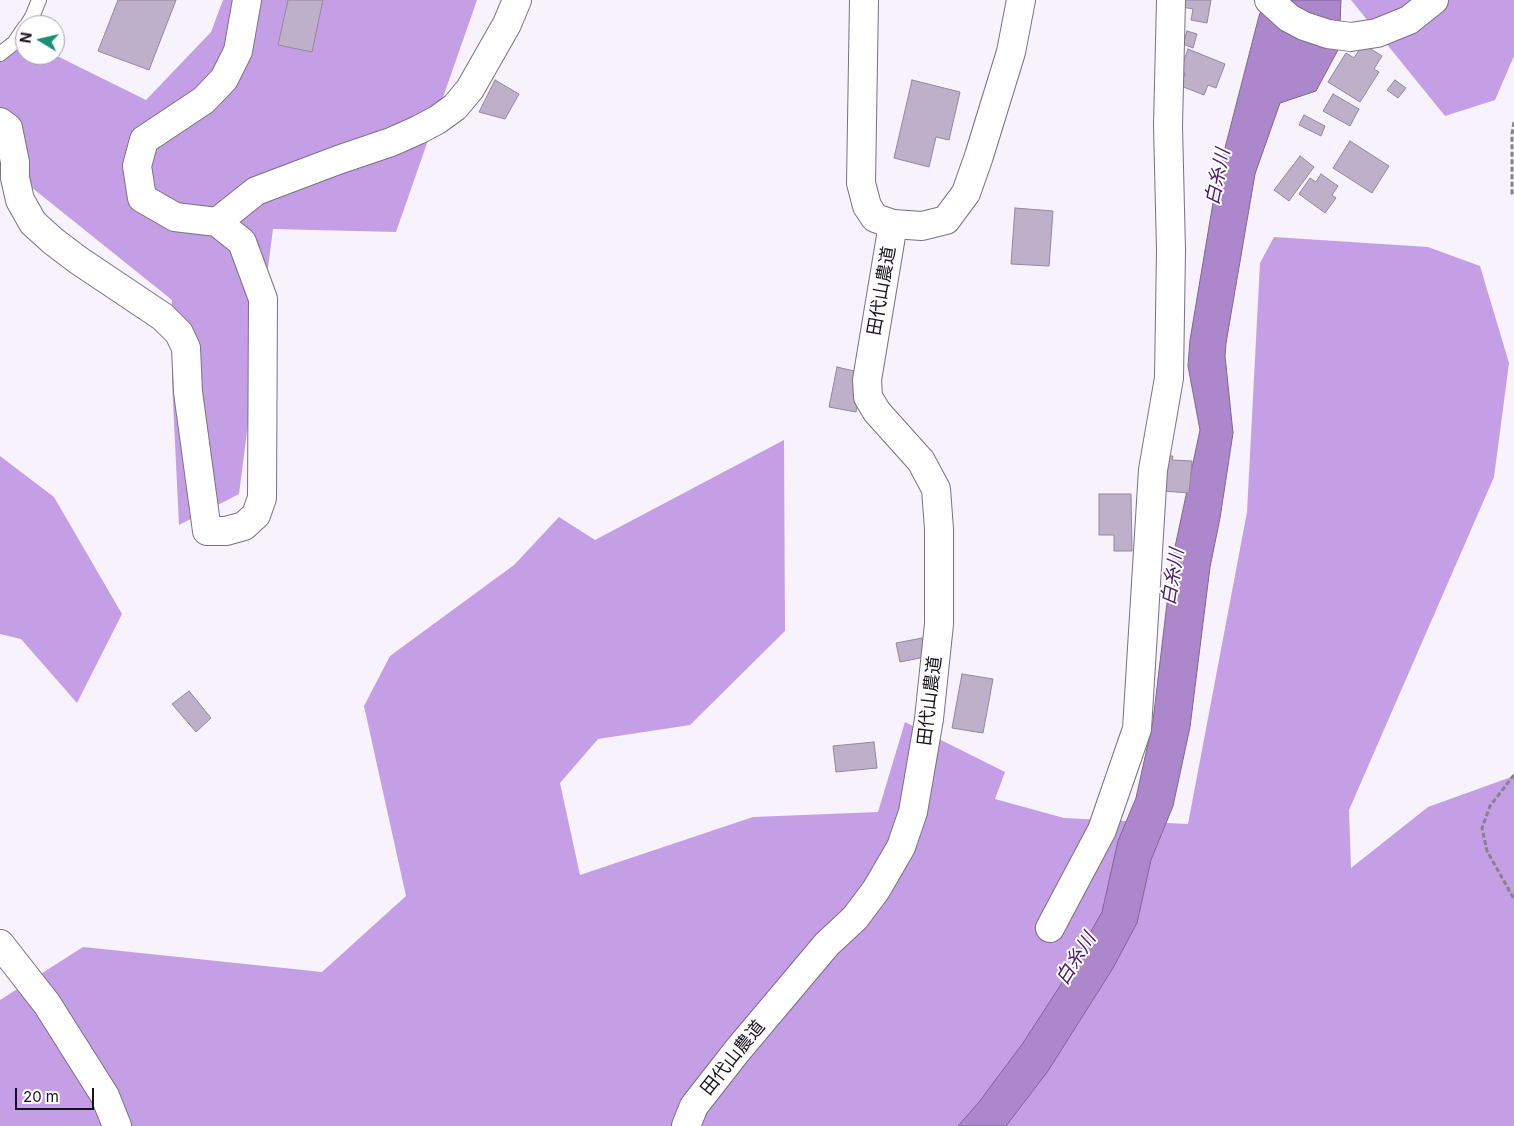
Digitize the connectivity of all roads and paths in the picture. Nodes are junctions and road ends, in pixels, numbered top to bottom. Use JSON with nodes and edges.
{"nodes":[{"id":1,"x":39,"y":0,"type":"edge"},
{"id":2,"x":248,"y":0,"type":"edge"},
{"id":3,"x":517,"y":0,"type":"edge"},
{"id":4,"x":864,"y":0,"type":"edge"},
{"id":5,"x":1021,"y":0,"type":"edge"},
{"id":6,"x":1171,"y":0,"type":"edge"},
{"id":7,"x":1268,"y":0,"type":"edge"},
{"id":8,"x":1434,"y":0,"type":"edge"},
{"id":9,"x":33,"y":15,"type":"edge"},
{"id":10,"x":15,"y":42,"type":"edge"},
{"id":11,"x":0,"y":54,"type":"edge"},
{"id":12,"x":0,"y":122,"type":"edge"},
{"id":13,"x":1514,"y":122,"type":"edge"},
{"id":14,"x":1514,"y":196,"type":"edge"},
{"id":15,"x":217,"y":222,"type":"junction"},
{"id":16,"x":893,"y":224,"type":"junction"},
{"id":17,"x":1514,"y":775,"type":"edge"},
{"id":18,"x":1514,"y":899,"type":"edge"},
{"id":19,"x":1050,"y":928,"type":"dead end"},
{"id":20,"x":0,"y":944,"type":"edge"},
{"id":21,"x":116,"y":1126,"type":"edge"},
{"id":22,"x":686,"y":1126,"type":"edge"}],
"edges":[{"from":1,"to":9,"type":"lane"},
{"from":2,"to":15,"type":"street"},
{"from":3,"to":15,"type":"street"},
{"from":4,"to":16,"type":"street"},
{"from":5,"to":16,"type":"street"},
{"from":6,"to":19,"type":"street"},
{"from":7,"to":8,"type":"street"},
{"from":10,"to":11,"type":"lane"},
{"from":12,"to":15,"type":"street"},
{"from":13,"to":14,"type":"path"},
{"from":16,"to":22,"type":"street","name":"田代山農道"},
{"from":17,"to":18,"type":"path"},
{"from":20,"to":21,"type":"street"}]}
